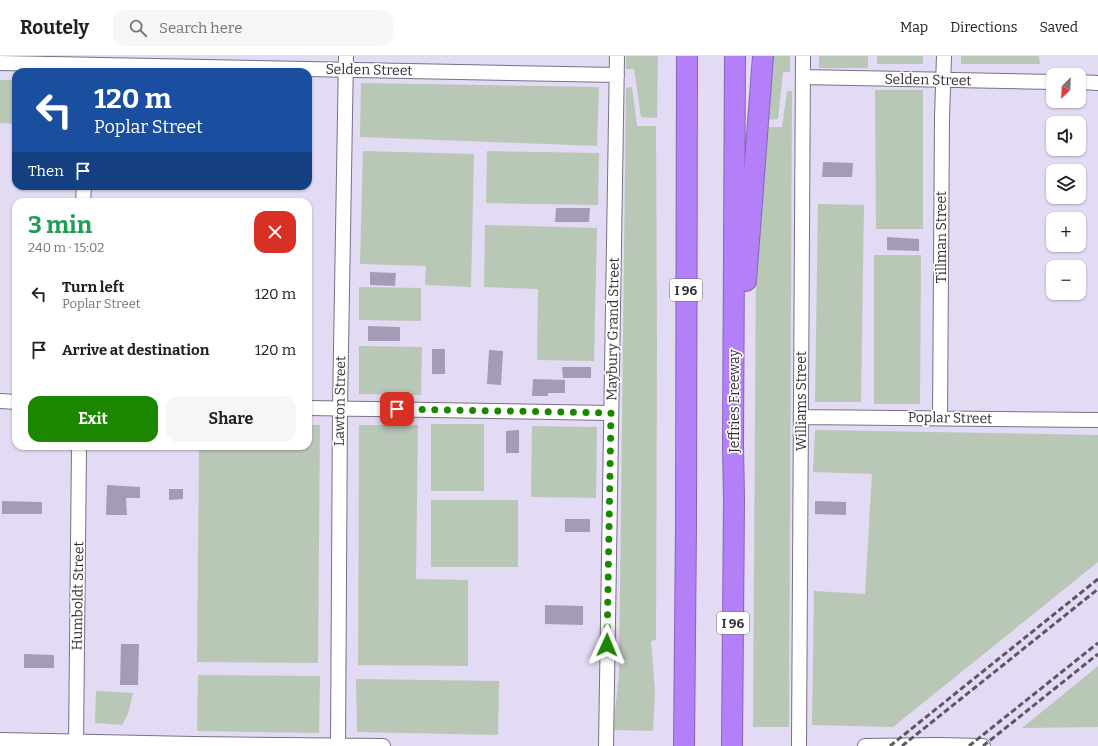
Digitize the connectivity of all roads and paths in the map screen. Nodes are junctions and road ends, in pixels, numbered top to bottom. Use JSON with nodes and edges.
{"nodes":[{"id":1,"x":618,"y":56,"type":"edge"},
{"id":2,"x":687,"y":56,"type":"edge"},
{"id":3,"x":735,"y":56,"type":"edge"},
{"id":4,"x":763,"y":56,"type":"edge"},
{"id":5,"x":803,"y":56,"type":"edge"},
{"id":6,"x":944,"y":56,"type":"edge"},
{"id":7,"x":0,"y":63,"type":"edge"},
{"id":8,"x":346,"y":63,"type":"edge"},
{"id":9,"x":85,"y":64,"type":"edge"},
{"id":10,"x":617,"y":75,"type":"junction"},
{"id":11,"x":803,"y":77,"type":"junction"},
{"id":12,"x":943,"y":80,"type":"junction"},
{"id":13,"x":1046,"y":82,"type":"edge"},
{"id":14,"x":1086,"y":82,"type":"edge"},
{"id":15,"x":1098,"y":83,"type":"edge"},
{"id":16,"x":0,"y":401,"type":"edge"},
{"id":17,"x":12,"y":402,"type":"edge"},
{"id":18,"x":312,"y":408,"type":"edge"},
{"id":19,"x":340,"y":408,"type":"junction"},
{"id":20,"x":611,"y":413,"type":"junction"},
{"id":21,"x":801,"y":417,"type":"junction"},
{"id":22,"x":940,"y":418,"type":"junction"},
{"id":23,"x":1098,"y":420,"type":"edge"},
{"id":24,"x":733,"y":446,"type":"junction"},
{"id":25,"x":79,"y":450,"type":"edge"},
{"id":26,"x":0,"y":740,"type":"edge"},
{"id":27,"x":77,"y":744,"type":"edge"},
{"id":28,"x":338,"y":745,"type":"edge"},
{"id":29,"x":383,"y":746,"type":"edge"},
{"id":30,"x":606,"y":746,"type":"edge"},
{"id":31,"x":684,"y":746,"type":"edge"},
{"id":32,"x":732,"y":746,"type":"edge"},
{"id":33,"x":799,"y":746,"type":"edge"},
{"id":34,"x":865,"y":746,"type":"edge"},
{"id":35,"x":983,"y":746,"type":"edge"}],
"edges":[{"from":1,"to":10,"type":"street","name":"Maybury Grand Street"},
{"from":2,"to":31,"type":"highway","number":"I 96"},
{"from":3,"to":24,"type":"highway","name":"Jeffries Freeway","number":"I 96"},
{"from":4,"to":24,"type":"highway"},
{"from":5,"to":11,"type":"street","name":"Williams Street"},
{"from":6,"to":12,"type":"street","name":"Tillman Street"},
{"from":7,"to":9,"type":"street","name":"Selden Street"},
{"from":8,"to":9,"type":"street","name":"Selden Street"},
{"from":8,"to":10,"type":"street","name":"Selden Street"},
{"from":8,"to":19,"type":"street","name":"Lawton Street"},
{"from":10,"to":20,"type":"street","name":"Maybury Grand Street"},
{"from":11,"to":12,"type":"street","name":"Selden Street"},
{"from":11,"to":21,"type":"street","name":"Williams Street"},
{"from":12,"to":13,"type":"street","name":"Selden Street"},
{"from":12,"to":22,"type":"street","name":"Tillman Street"},
{"from":14,"to":15,"type":"street"},
{"from":16,"to":17,"type":"street"},
{"from":18,"to":19,"type":"street"},
{"from":19,"to":20,"type":"street"},
{"from":19,"to":28,"type":"street","name":"Lawton Street"},
{"from":20,"to":30,"type":"street","name":"Maybury Grand Street"},
{"from":21,"to":22,"type":"street","name":"Poplar Street"},
{"from":21,"to":33,"type":"street","name":"Williams Street"},
{"from":22,"to":23,"type":"street","name":"Poplar Street"},
{"from":24,"to":32,"type":"highway","name":"Jeffries Freeway","number":"I 96"},
{"from":25,"to":27,"type":"street","name":"Humboldt Street"},
{"from":26,"to":27,"type":"street"},
{"from":27,"to":28,"type":"street"},
{"from":28,"to":29,"type":"street"},
{"from":34,"to":35,"type":"street"}]}
